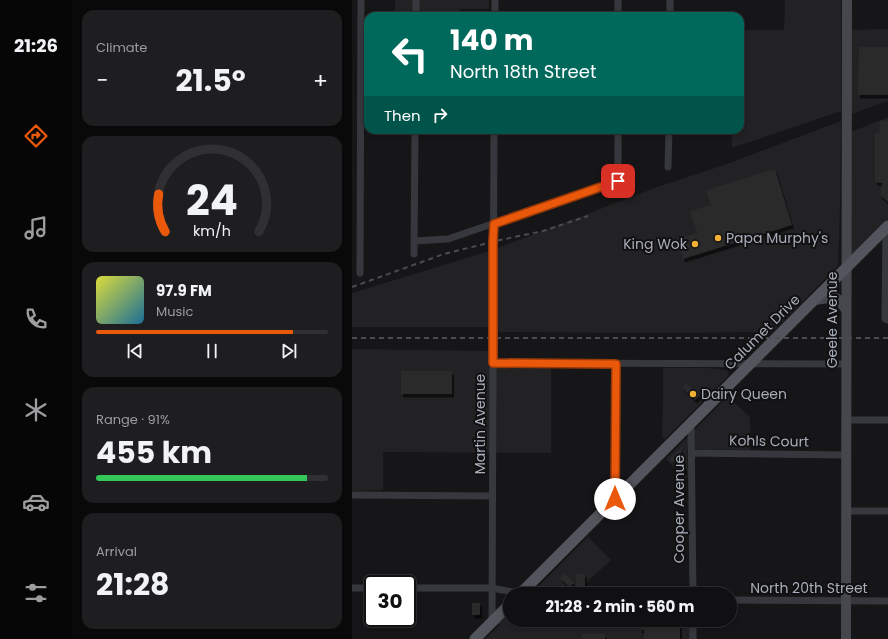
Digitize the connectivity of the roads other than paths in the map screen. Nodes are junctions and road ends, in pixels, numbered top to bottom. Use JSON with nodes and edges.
{"nodes":[{"id":1,"x":361,"y":0,"type":"edge"},
{"id":2,"x":416,"y":0,"type":"edge"},
{"id":3,"x":495,"y":0,"type":"edge"},
{"id":4,"x":618,"y":0,"type":"edge"},
{"id":5,"x":670,"y":0,"type":"edge"},
{"id":6,"x":847,"y":0,"type":"edge"},
{"id":7,"x":416,"y":12,"type":"edge"},
{"id":8,"x":495,"y":12,"type":"edge"},
{"id":9,"x":618,"y":12,"type":"edge"},
{"id":10,"x":670,"y":12,"type":"edge"},
{"id":11,"x":415,"y":134,"type":"edge"},
{"id":12,"x":494,"y":134,"type":"edge"},
{"id":13,"x":618,"y":134,"type":"edge"},
{"id":14,"x":669,"y":134,"type":"edge"},
{"id":15,"x":668,"y":167,"type":"dead end"},
{"id":16,"x":494,"y":224,"type":"junction"},
{"id":17,"x":887,"y":227,"type":"edge"},
{"id":18,"x":414,"y":241,"type":"junction"},
{"id":19,"x":414,"y":254,"type":"dead end"},
{"id":20,"x":846,"y":269,"type":"junction"},
{"id":21,"x":360,"y":273,"type":"dead end"},
{"id":22,"x":815,"y":300,"type":"junction"},
{"id":23,"x":846,"y":310,"type":"junction"},
{"id":24,"x":887,"y":320,"type":"edge"},
{"id":25,"x":493,"y":363,"type":"junction"},
{"id":26,"x":616,"y":364,"type":"junction"},
{"id":27,"x":750,"y":364,"type":"junction"},
{"id":28,"x":846,"y":364,"type":"junction"},
{"id":29,"x":846,"y":420,"type":"junction"},
{"id":30,"x":888,"y":420,"type":"edge"},
{"id":31,"x":692,"y":423,"type":"junction"},
{"id":32,"x":692,"y":454,"type":"junction"},
{"id":33,"x":846,"y":455,"type":"junction"},
{"id":34,"x":352,"y":495,"type":"edge"},
{"id":35,"x":492,"y":496,"type":"junction"},
{"id":36,"x":615,"y":499,"type":"junction"},
{"id":37,"x":846,"y":511,"type":"junction"},
{"id":38,"x":888,"y":511,"type":"edge"},
{"id":39,"x":528,"y":587,"type":"edge"},
{"id":40,"x":693,"y":587,"type":"edge"},
{"id":41,"x":352,"y":588,"type":"edge"},
{"id":42,"x":364,"y":588,"type":"edge"},
{"id":43,"x":416,"y":588,"type":"edge"},
{"id":44,"x":492,"y":588,"type":"junction"},
{"id":45,"x":503,"y":590,"type":"edge"},
{"id":46,"x":737,"y":600,"type":"edge"},
{"id":47,"x":846,"y":601,"type":"junction"},
{"id":48,"x":888,"y":601,"type":"edge"},
{"id":49,"x":503,"y":611,"type":"edge"},
{"id":50,"x":492,"y":623,"type":"junction"},
{"id":51,"x":693,"y":627,"type":"edge"},
{"id":52,"x":475,"y":639,"type":"edge"},
{"id":53,"x":693,"y":639,"type":"edge"},
{"id":54,"x":846,"y":639,"type":"edge"}],
"edges":[{"from":1,"to":21,"type":"street"},
{"from":2,"to":7,"type":"street"},
{"from":3,"to":8,"type":"street"},
{"from":4,"to":9,"type":"street"},
{"from":5,"to":10,"type":"street"},
{"from":6,"to":20,"type":"street","name":"Geele Avenue"},
{"from":11,"to":18,"type":"street"},
{"from":12,"to":16,"type":"street","name":"Martin Avenue"},
{"from":13,"to":16,"type":"street"},
{"from":14,"to":15,"type":"street"},
{"from":16,"to":18,"type":"street"},
{"from":16,"to":25,"type":"street","name":"Martin Avenue"},
{"from":17,"to":20,"type":"main road","name":"Calumet Drive"},
{"from":17,"to":24,"type":"street"},
{"from":18,"to":19,"type":"street"},
{"from":20,"to":22,"type":"main road","name":"Calumet Drive"},
{"from":20,"to":23,"type":"street","name":"Geele Avenue"},
{"from":22,"to":23,"type":"street"},
{"from":22,"to":27,"type":"main road","name":"Calumet Drive"},
{"from":23,"to":28,"type":"street","name":"Geele Avenue"},
{"from":25,"to":26,"type":"street"},
{"from":25,"to":35,"type":"street","name":"Martin Avenue"},
{"from":26,"to":27,"type":"street"},
{"from":26,"to":36,"type":"street"},
{"from":27,"to":28,"type":"street"},
{"from":27,"to":31,"type":"main road","name":"Calumet Drive"},
{"from":28,"to":29,"type":"street","name":"Geele Avenue"},
{"from":29,"to":30,"type":"street"},
{"from":29,"to":33,"type":"street","name":"Geele Avenue"},
{"from":31,"to":32,"type":"street","name":"Cooper Avenue"},
{"from":31,"to":36,"type":"main road","name":"Calumet Drive"},
{"from":32,"to":33,"type":"street","name":"Kohls Court"},
{"from":32,"to":40,"type":"street","name":"Cooper Avenue"},
{"from":33,"to":37,"type":"street","name":"Geele Avenue"},
{"from":34,"to":35,"type":"street"},
{"from":35,"to":44,"type":"street","name":"Martin Avenue"},
{"from":36,"to":39,"type":"main road","name":"Calumet Drive"},
{"from":37,"to":38,"type":"street"},
{"from":37,"to":47,"type":"street","name":"Geele Avenue"},
{"from":41,"to":42,"type":"street"},
{"from":43,"to":44,"type":"street"},
{"from":44,"to":45,"type":"street"},
{"from":44,"to":50,"type":"street","name":"Martin Avenue"},
{"from":46,"to":47,"type":"street","name":"North 20th Street"},
{"from":47,"to":48,"type":"street","name":"North 20th Street"},
{"from":47,"to":54,"type":"street","name":"Geele Avenue"},
{"from":49,"to":50,"type":"main road"},
{"from":50,"to":52,"type":"main road"},
{"from":51,"to":53,"type":"street"}]}
